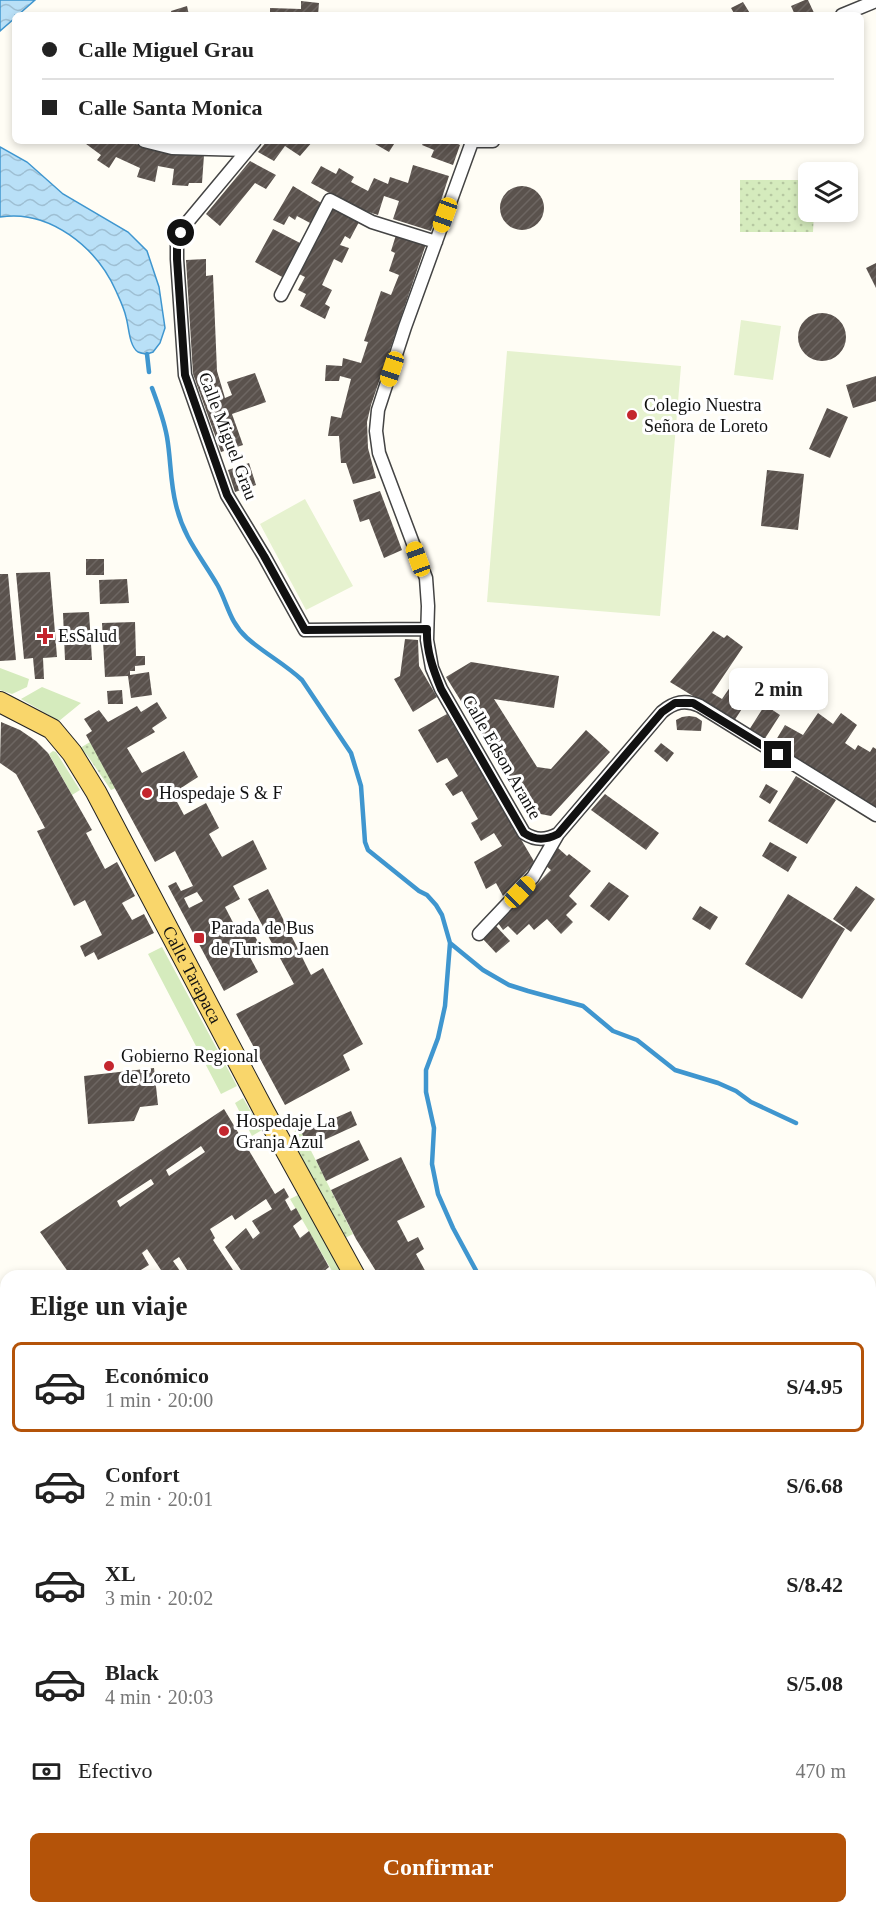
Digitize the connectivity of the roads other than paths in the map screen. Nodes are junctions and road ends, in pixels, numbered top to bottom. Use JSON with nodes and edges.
{"nodes":[{"id":1,"x":876,"y":1,"type":"edge"},
{"id":2,"x":849,"y":12,"type":"edge"},
{"id":3,"x":156,"y":144,"type":"edge"},
{"id":4,"x":470,"y":144,"type":"edge"},
{"id":5,"x":251,"y":145,"type":"edge"},
{"id":6,"x":436,"y":242,"type":"junction"},
{"id":7,"x":281,"y":296,"type":"dead end"},
{"id":8,"x":427,"y":629,"type":"junction"},
{"id":9,"x":0,"y":702,"type":"edge"},
{"id":10,"x":876,"y":815,"type":"edge"},
{"id":11,"x":558,"y":834,"type":"junction"},
{"id":12,"x":479,"y":934,"type":"dead end"},
{"id":13,"x":352,"y":1270,"type":"edge"}],
"edges":[{"from":1,"to":2,"type":"street"},
{"from":3,"to":5,"type":"street"},
{"from":4,"to":6,"type":"street","name":"Calle Edson Arante"},
{"from":5,"to":8,"type":"street","name":"Calle Miguel Grau"},
{"from":6,"to":7,"type":"street"},
{"from":6,"to":8,"type":"street","name":"Calle Edson Arante"},
{"from":8,"to":11,"type":"street","name":"Calle Edson Arante"},
{"from":9,"to":13,"type":"main road","name":"Calle Tarapaca"},
{"from":10,"to":11,"type":"street"},
{"from":11,"to":12,"type":"street"}]}
